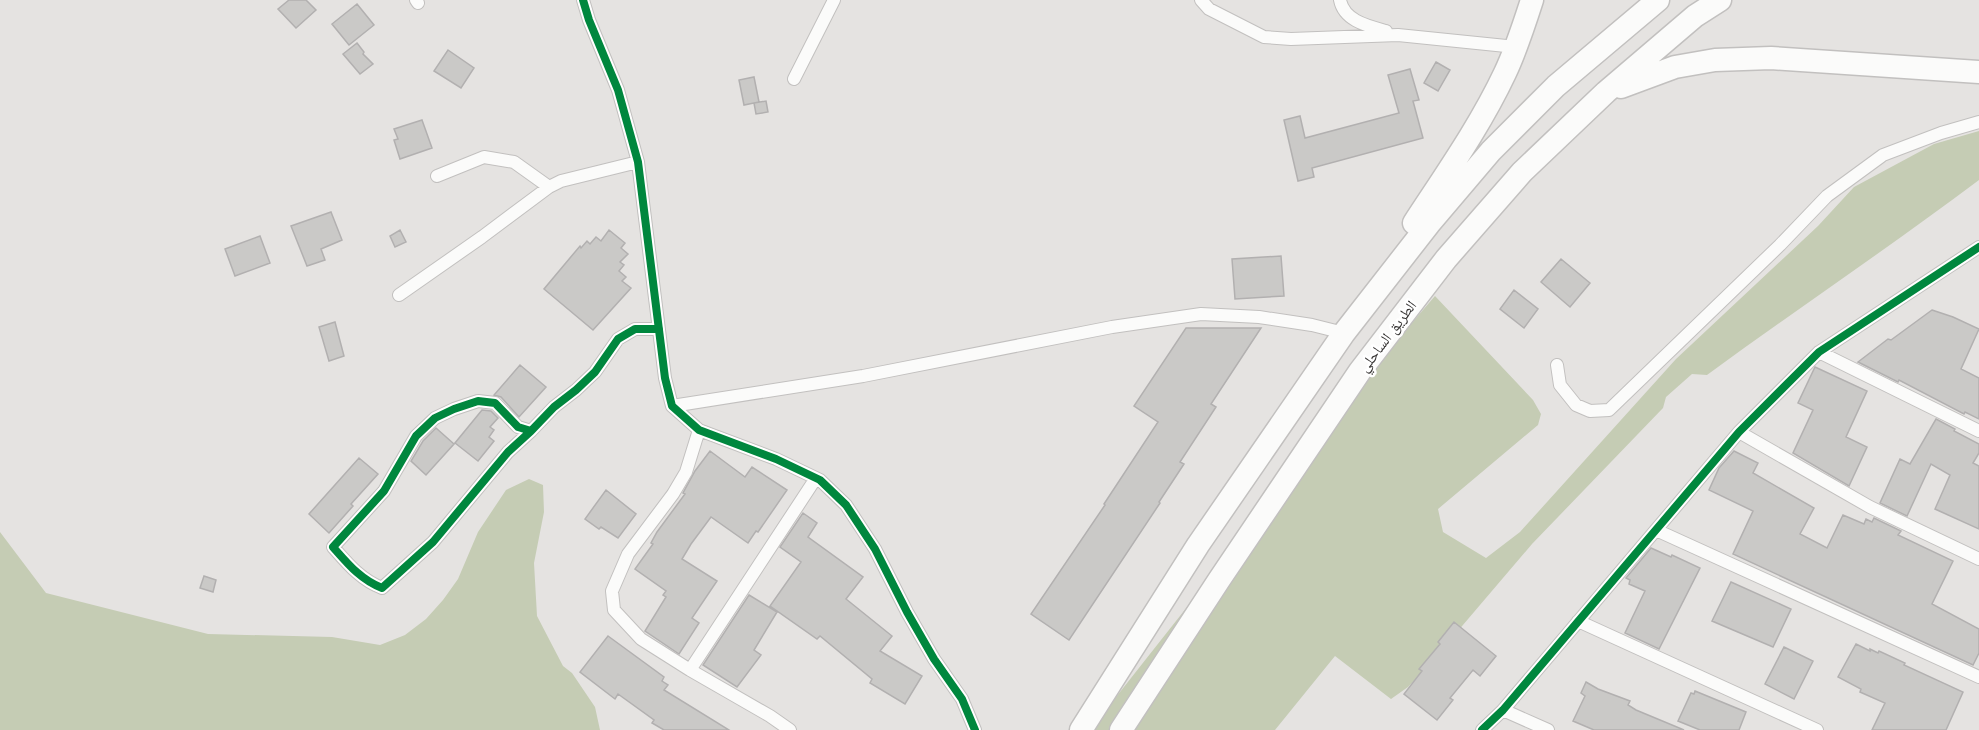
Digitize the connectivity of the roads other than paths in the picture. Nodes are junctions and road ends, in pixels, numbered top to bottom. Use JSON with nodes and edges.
{"nodes":[{"id":1,"x":583,"y":0,"type":"edge"},
{"id":2,"x":834,"y":0,"type":"edge"},
{"id":3,"x":1201,"y":0,"type":"edge"},
{"id":4,"x":1340,"y":0,"type":"edge"},
{"id":5,"x":1532,"y":0,"type":"edge"},
{"id":6,"x":1658,"y":0,"type":"edge"},
{"id":7,"x":1720,"y":0,"type":"edge"},
{"id":8,"x":1398,"y":34,"type":"junction"},
{"id":9,"x":1516,"y":47,"type":"junction"},
{"id":10,"x":1979,"y":72,"type":"edge"},
{"id":11,"x":794,"y":79,"type":"dead end"},
{"id":12,"x":1606,"y":92,"type":"junction"},
{"id":13,"x":1979,"y":122,"type":"edge"},
{"id":14,"x":638,"y":162,"type":"junction"},
{"id":15,"x":437,"y":176,"type":"dead end"},
{"id":16,"x":549,"y":187,"type":"junction"},
{"id":17,"x":1979,"y":247,"type":"edge"},
{"id":18,"x":399,"y":295,"type":"dead end"},
{"id":19,"x":659,"y":328,"type":"junction"},
{"id":20,"x":1344,"y":333,"type":"junction"},
{"id":21,"x":1819,"y":352,"type":"junction"},
{"id":22,"x":1557,"y":365,"type":"dead end"},
{"id":23,"x":672,"y":406,"type":"junction"},
{"id":24,"x":699,"y":430,"type":"junction"},
{"id":25,"x":531,"y":431,"type":"junction"},
{"id":26,"x":1979,"y":431,"type":"edge"},
{"id":27,"x":1739,"y":432,"type":"junction"},
{"id":28,"x":816,"y":478,"type":"junction"},
{"id":29,"x":1656,"y":530,"type":"junction"},
{"id":30,"x":1979,"y":559,"type":"edge"},
{"id":31,"x":1578,"y":621,"type":"junction"},
{"id":32,"x":690,"y":670,"type":"junction"},
{"id":33,"x":1979,"y":677,"type":"edge"},
{"id":34,"x":1503,"y":710,"type":"junction"},
{"id":35,"x":790,"y":730,"type":"edge"},
{"id":36,"x":975,"y":730,"type":"edge"},
{"id":37,"x":1081,"y":730,"type":"edge"},
{"id":38,"x":1121,"y":730,"type":"edge"},
{"id":39,"x":1482,"y":730,"type":"edge"},
{"id":40,"x":1548,"y":730,"type":"edge"},
{"id":41,"x":1817,"y":730,"type":"edge"}],
"edges":[{"from":1,"to":14,"type":"street"},
{"from":2,"to":11,"type":"street"},
{"from":3,"to":8,"type":"street"},
{"from":4,"to":8,"type":"street"},
{"from":5,"to":9,"type":"highway"},
{"from":6,"to":20,"type":"highway"},
{"from":7,"to":12,"type":"highway","name":"الطريق الساحلي"},
{"from":8,"to":9,"type":"street"},
{"from":9,"to":20,"type":"highway"},
{"from":10,"to":12,"type":"highway"},
{"from":12,"to":38,"type":"highway","name":"الطريق الساحلي"},
{"from":13,"to":22,"type":"street"},
{"from":14,"to":16,"type":"street"},
{"from":14,"to":19,"type":"street"},
{"from":15,"to":16,"type":"street"},
{"from":16,"to":18,"type":"street"},
{"from":17,"to":21,"type":"street"},
{"from":19,"to":23,"type":"street"},
{"from":19,"to":25,"type":"street"},
{"from":20,"to":23,"type":"street"},
{"from":20,"to":37,"type":"highway"},
{"from":21,"to":26,"type":"street"},
{"from":21,"to":27,"type":"street"},
{"from":23,"to":24,"type":"street"},
{"from":24,"to":28,"type":"street"},
{"from":24,"to":32,"type":"street"},
{"from":25,"to":25,"type":"street"},
{"from":27,"to":29,"type":"street"},
{"from":27,"to":30,"type":"street"},
{"from":28,"to":32,"type":"street"},
{"from":28,"to":36,"type":"street"},
{"from":29,"to":31,"type":"street"},
{"from":29,"to":33,"type":"street"},
{"from":31,"to":34,"type":"street"},
{"from":31,"to":41,"type":"street"},
{"from":32,"to":35,"type":"street"},
{"from":34,"to":39,"type":"street"},
{"from":34,"to":40,"type":"street"}]}
